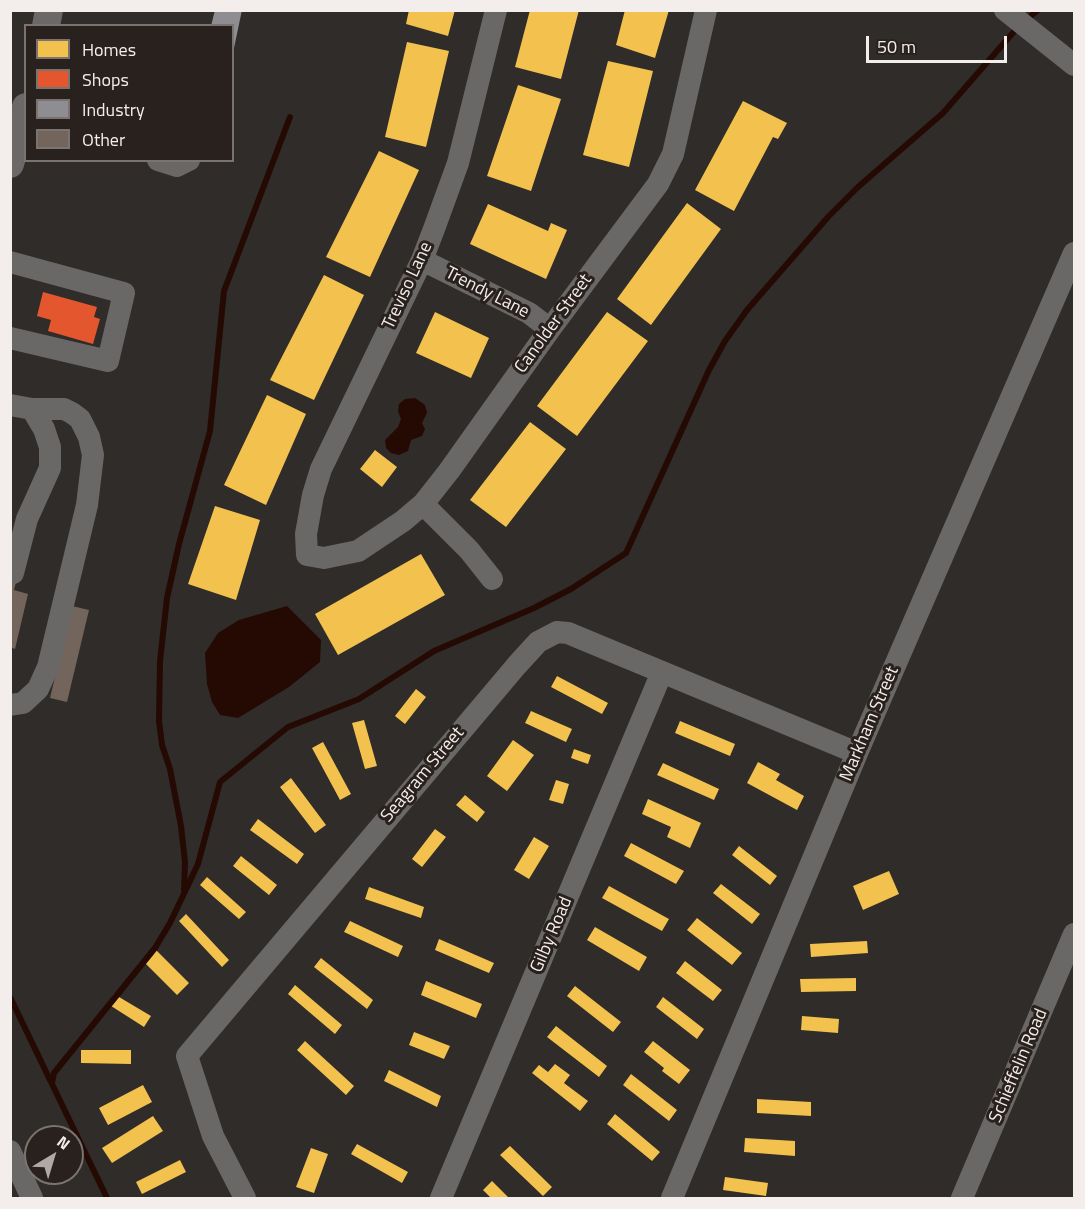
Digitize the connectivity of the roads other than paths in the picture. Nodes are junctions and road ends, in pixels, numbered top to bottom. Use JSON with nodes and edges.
{"nodes":[{"id":1,"x":496,"y":10,"type":"edge"},
{"id":2,"x":706,"y":10,"type":"edge"},
{"id":3,"x":1008,"y":13,"type":"edge"},
{"id":4,"x":1074,"y":65,"type":"edge"},
{"id":5,"x":24,"y":119,"type":"edge"},
{"id":6,"x":164,"y":162,"type":"edge"},
{"id":7,"x":185,"y":162,"type":"edge"},
{"id":8,"x":10,"y":164,"type":"edge"},
{"id":9,"x":1074,"y":253,"type":"edge"},
{"id":10,"x":422,"y":260,"type":"junction"},
{"id":11,"x":10,"y":262,"type":"edge"},
{"id":12,"x":550,"y":329,"type":"junction"},
{"id":13,"x":10,"y":339,"type":"edge"},
{"id":14,"x":21,"y":407,"type":"edge"},
{"id":15,"x":423,"y":504,"type":"junction"},
{"id":16,"x":307,"y":555,"type":"joint"},
{"id":17,"x":13,"y":573,"type":"dead end"},
{"id":18,"x":492,"y":579,"type":"dead end"},
{"id":19,"x":662,"y":672,"type":"junction"},
{"id":20,"x":10,"y":705,"type":"edge"},
{"id":21,"x":857,"y":753,"type":"junction"},
{"id":22,"x":1074,"y":934,"type":"edge"},
{"id":23,"x":10,"y":1151,"type":"edge"},
{"id":24,"x":32,"y":1198,"type":"edge"},
{"id":25,"x":245,"y":1198,"type":"edge"},
{"id":26,"x":441,"y":1198,"type":"edge"},
{"id":27,"x":672,"y":1198,"type":"edge"},
{"id":28,"x":962,"y":1198,"type":"edge"}],
"edges":[{"from":1,"to":10,"type":"street","name":"Treviso Lane"},
{"from":2,"to":12,"type":"street","name":"Canolder Street"},
{"from":3,"to":4,"type":"street"},
{"from":5,"to":8,"type":"main road"},
{"from":6,"to":7,"type":"street"},
{"from":9,"to":21,"type":"street","name":"Markham Street"},
{"from":10,"to":12,"type":"street","name":"Trendy Lane"},
{"from":10,"to":16,"type":"street","name":"Treviso Lane"},
{"from":11,"to":13,"type":"street"},
{"from":12,"to":15,"type":"street","name":"Canolder Street"},
{"from":14,"to":17,"type":"street"},
{"from":14,"to":20,"type":"street"},
{"from":15,"to":16,"type":"street","name":"Canolder Street"},
{"from":15,"to":18,"type":"street"},
{"from":19,"to":21,"type":"street","name":"Seagram Street"},
{"from":19,"to":25,"type":"street","name":"Seagram Street"},
{"from":19,"to":26,"type":"street","name":"Gilby Road"},
{"from":21,"to":27,"type":"street","name":"Markham Street"},
{"from":22,"to":28,"type":"street","name":"Schieffelin Road"},
{"from":23,"to":24,"type":"street"}]}
